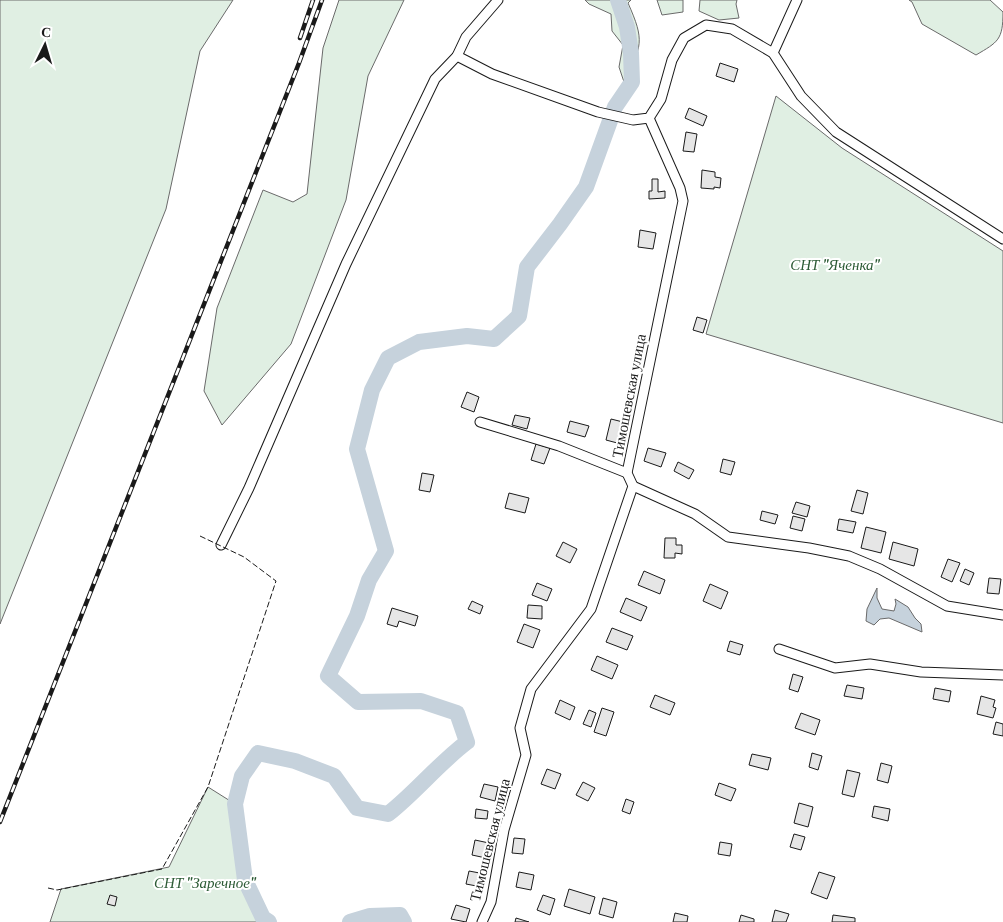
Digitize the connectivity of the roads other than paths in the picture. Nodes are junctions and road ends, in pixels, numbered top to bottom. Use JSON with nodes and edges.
{"nodes":[{"id":1,"x":498,"y":0,"type":"edge"},
{"id":2,"x":797,"y":0,"type":"edge"},
{"id":3,"x":772,"y":53,"type":"junction"},
{"id":4,"x":457,"y":56,"type":"junction"},
{"id":5,"x":649,"y":118,"type":"junction"},
{"id":6,"x":1003,"y":238,"type":"edge"},
{"id":7,"x":480,"y":422,"type":"dead end"},
{"id":8,"x":627,"y":473,"type":"junction"},
{"id":9,"x":633,"y":486,"type":"junction"},
{"id":10,"x":221,"y":545,"type":"dead end"},
{"id":11,"x":1003,"y":615,"type":"edge"},
{"id":12,"x":779,"y":649,"type":"dead end"},
{"id":13,"x":1003,"y":676,"type":"edge"},
{"id":14,"x":482,"y":922,"type":"edge"}],
"edges":[{"from":1,"to":4,"type":"street"},
{"from":2,"to":3,"type":"street"},
{"from":3,"to":5,"type":"street"},
{"from":3,"to":6,"type":"street"},
{"from":4,"to":5,"type":"street"},
{"from":4,"to":10,"type":"street"},
{"from":5,"to":8,"type":"street","name":"Тимошевская улица"},
{"from":7,"to":8,"type":"street"},
{"from":8,"to":9,"type":"street","name":"Тимошевская улица"},
{"from":9,"to":11,"type":"street"},
{"from":9,"to":14,"type":"street","name":"Тимошевская улица"},
{"from":12,"to":13,"type":"street"}]}
